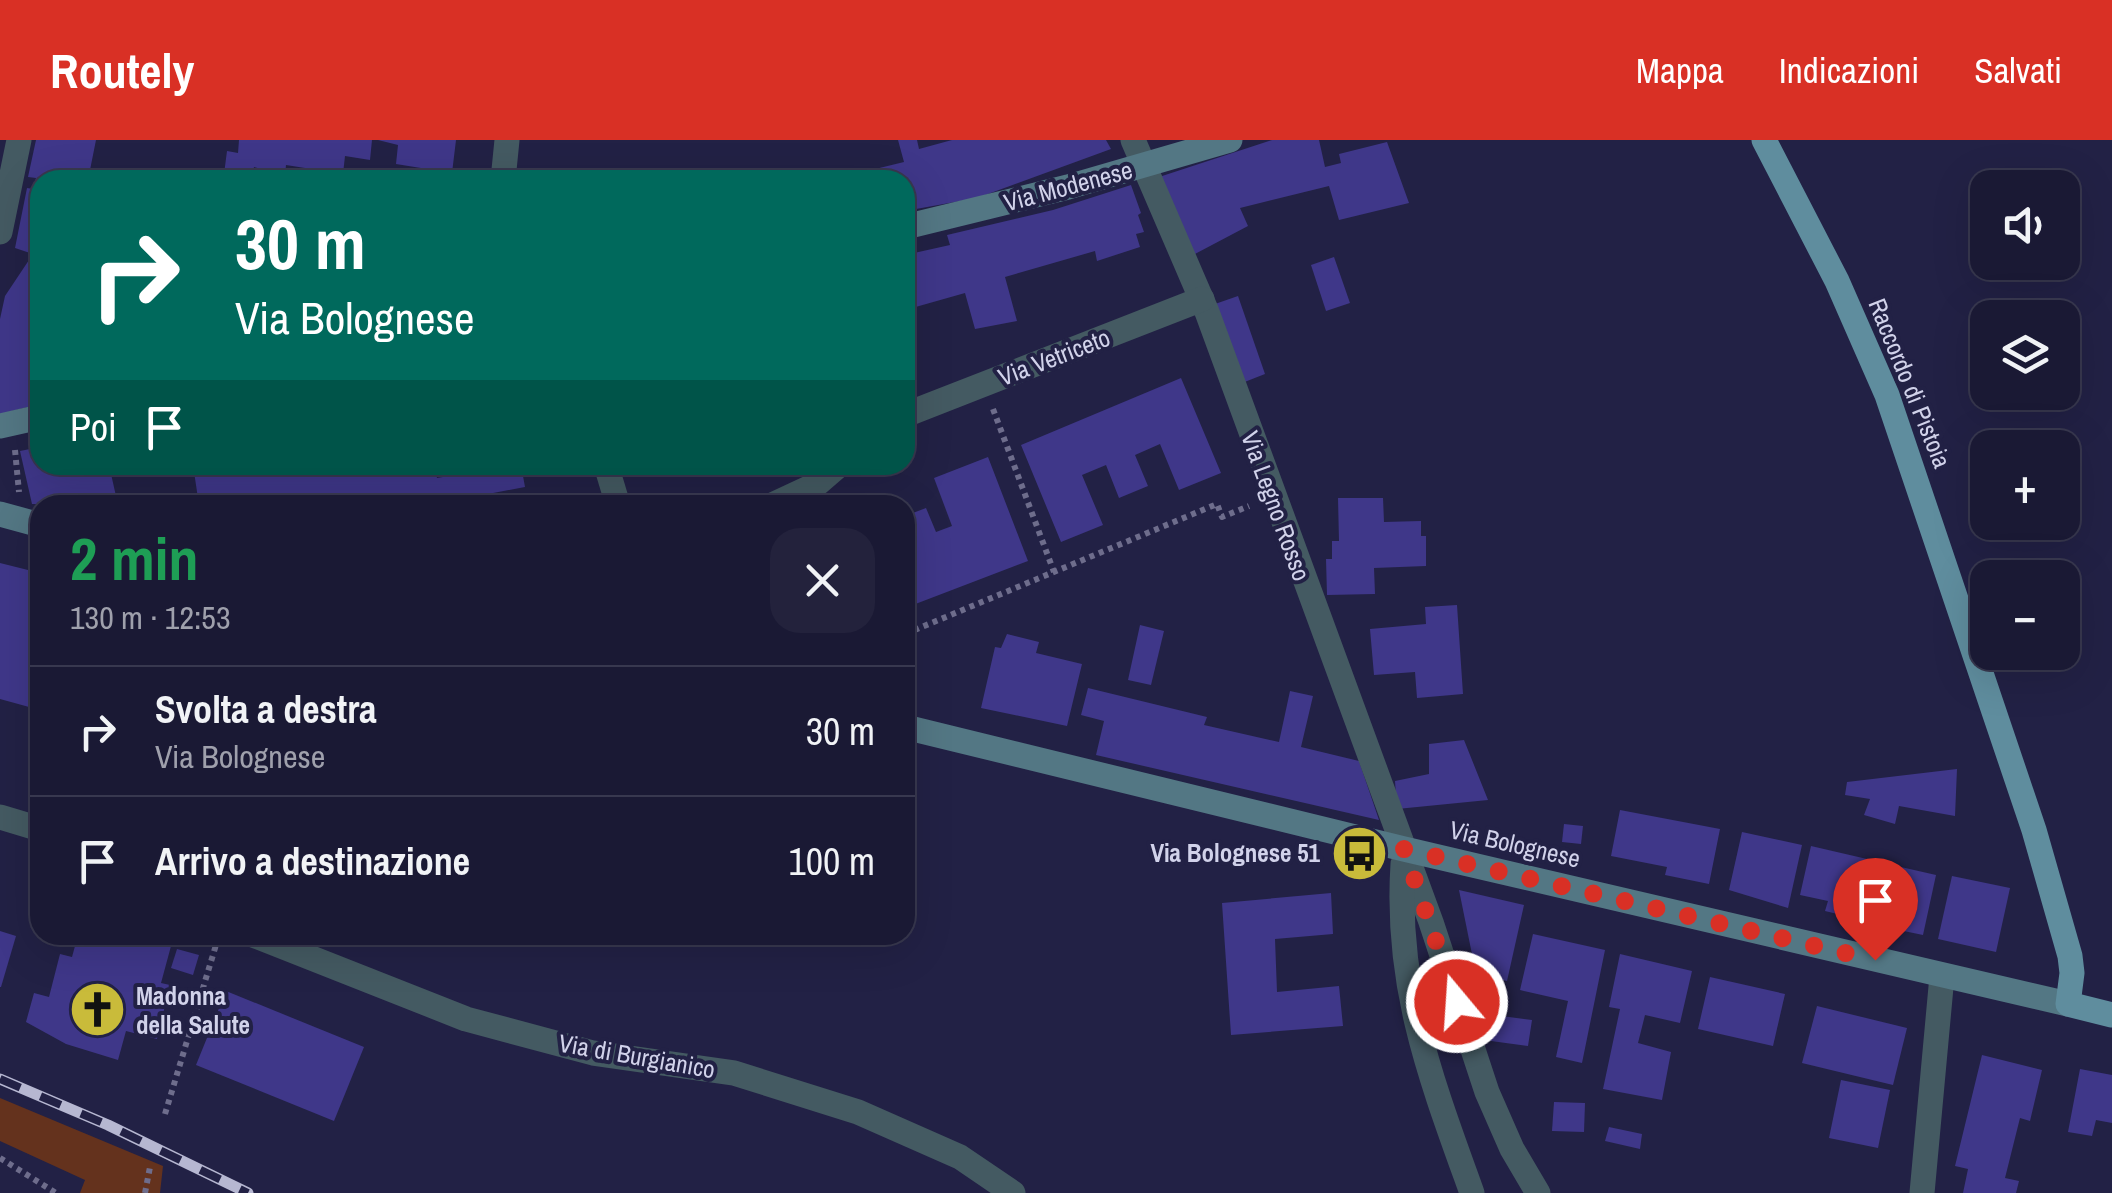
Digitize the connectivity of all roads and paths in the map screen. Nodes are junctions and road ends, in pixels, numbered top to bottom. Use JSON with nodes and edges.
{"nodes":[{"id":1,"x":19,"y":140,"type":"edge"},
{"id":2,"x":507,"y":140,"type":"edge"},
{"id":3,"x":1133,"y":140,"type":"edge"},
{"id":4,"x":1230,"y":140,"type":"edge"},
{"id":5,"x":1764,"y":140,"type":"edge"},
{"id":6,"x":1141,"y":166,"type":"junction"},
{"id":7,"x":504,"y":170,"type":"edge"},
{"id":8,"x":915,"y":224,"type":"edge"},
{"id":9,"x":0,"y":232,"type":"edge"},
{"id":10,"x":1202,"y":298,"type":"junction"},
{"id":11,"x":984,"y":384,"type":"junction"},
{"id":12,"x":915,"y":412,"type":"edge"},
{"id":13,"x":30,"y":420,"type":"edge"},
{"id":14,"x":4,"y":426,"type":"edge"},
{"id":15,"x":827,"y":475,"type":"edge"},
{"id":16,"x":793,"y":495,"type":"edge"},
{"id":17,"x":1273,"y":497,"type":"junction"},
{"id":18,"x":19,"y":519,"type":"edge"},
{"id":19,"x":1054,"y":572,"type":"junction"},
{"id":20,"x":915,"y":630,"type":"edge"},
{"id":21,"x":915,"y":728,"type":"edge"},
{"id":22,"x":0,"y":817,"type":"edge"},
{"id":23,"x":30,"y":826,"type":"edge"},
{"id":24,"x":1404,"y":849,"type":"junction"},
{"id":25,"x":217,"y":945,"type":"edge"},
{"id":26,"x":278,"y":945,"type":"edge"},
{"id":27,"x":1942,"y":976,"type":"junction"},
{"id":28,"x":2068,"y":1004,"type":"junction"},
{"id":29,"x":2112,"y":1015,"type":"edge"},
{"id":30,"x":165,"y":1114,"type":"dead end"},
{"id":31,"x":0,"y":1158,"type":"edge"},
{"id":32,"x":150,"y":1167,"type":"dead end"},
{"id":33,"x":56,"y":1193,"type":"edge"},
{"id":34,"x":145,"y":1193,"type":"edge"},
{"id":35,"x":1013,"y":1193,"type":"edge"},
{"id":36,"x":1472,"y":1193,"type":"edge"},
{"id":37,"x":1538,"y":1193,"type":"edge"},
{"id":38,"x":1922,"y":1193,"type":"edge"}],
"edges":[{"from":1,"to":9,"type":"street"},
{"from":2,"to":7,"type":"street"},
{"from":3,"to":6,"type":"street","name":"Via Legno Rosso"},
{"from":4,"to":6,"type":"main road","name":"Via Modenese"},
{"from":5,"to":28,"type":"main road","name":"Raccordo di Pistoia"},
{"from":6,"to":8,"type":"main road","name":"Via Modenese"},
{"from":6,"to":10,"type":"street","name":"Via Legno Rosso"},
{"from":10,"to":11,"type":"street","name":"Via Vetriceto"},
{"from":10,"to":17,"type":"street","name":"Via Legno Rosso"},
{"from":11,"to":12,"type":"street","name":"Via Vetriceto"},
{"from":11,"to":19,"type":"path"},
{"from":13,"to":14,"type":"main road"},
{"from":14,"to":18,"type":"path"},
{"from":15,"to":16,"type":"street"},
{"from":17,"to":19,"type":"path"},
{"from":17,"to":24,"type":"street","name":"Via Legno Rosso"},
{"from":19,"to":20,"type":"path"},
{"from":21,"to":24,"type":"main road","name":"Via Bolognese"},
{"from":22,"to":23,"type":"street"},
{"from":24,"to":27,"type":"main road","name":"Via Bolognese"},
{"from":24,"to":36,"type":"street"},
{"from":24,"to":37,"type":"street","name":"Via Legno Rosso"},
{"from":25,"to":30,"type":"path"},
{"from":26,"to":35,"type":"street","name":"Via di Burgianico"},
{"from":27,"to":28,"type":"main road","name":"Via Bolognese"},
{"from":27,"to":38,"type":"street"},
{"from":28,"to":29,"type":"main road","name":"Via Bolognese"},
{"from":31,"to":33,"type":"path"},
{"from":32,"to":34,"type":"path"}]}
